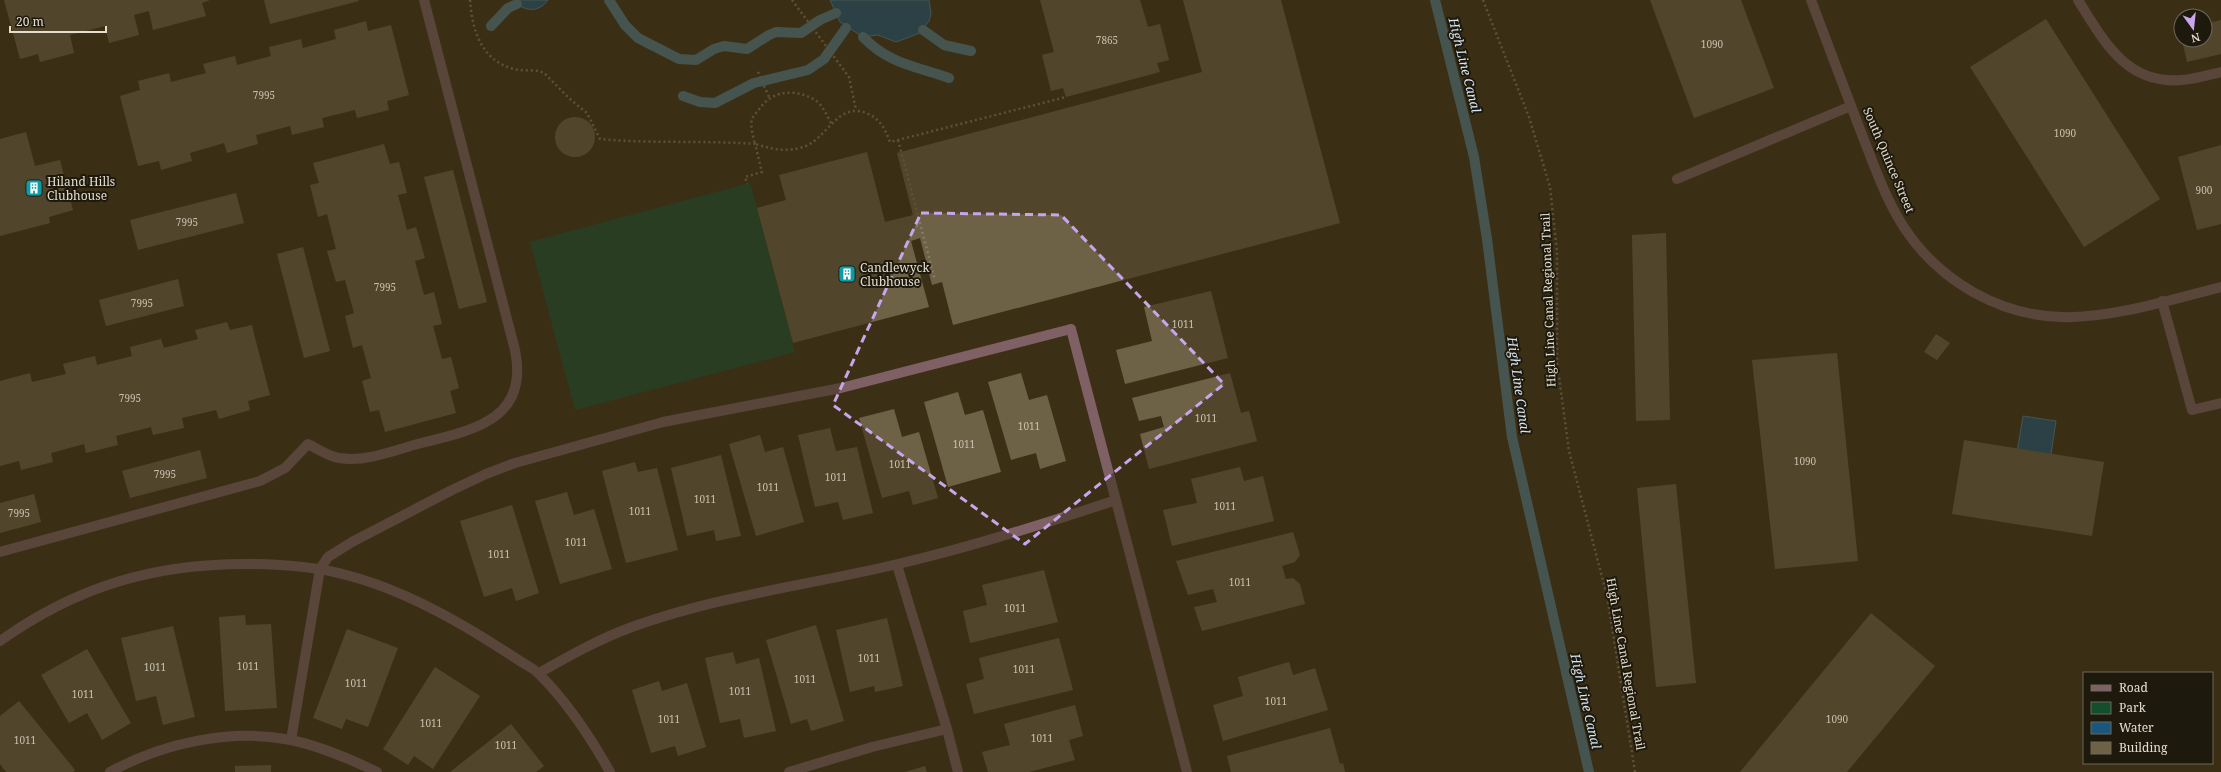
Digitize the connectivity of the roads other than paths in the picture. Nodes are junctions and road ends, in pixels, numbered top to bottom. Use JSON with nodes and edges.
{"nodes":[{"id":1,"x":424,"y":0,"type":"edge"},
{"id":2,"x":1811,"y":0,"type":"edge"},
{"id":3,"x":2078,"y":0,"type":"edge"},
{"id":4,"x":2221,"y":72,"type":"edge"},
{"id":5,"x":1851,"y":106,"type":"junction"},
{"id":6,"x":1677,"y":179,"type":"dead end"},
{"id":7,"x":2221,"y":287,"type":"edge"},
{"id":8,"x":2162,"y":301,"type":"junction"},
{"id":9,"x":2221,"y":403,"type":"edge"},
{"id":10,"x":1116,"y":500,"type":"junction"},
{"id":11,"x":0,"y":552,"type":"edge"},
{"id":12,"x":897,"y":565,"type":"junction"},
{"id":13,"x":320,"y":569,"type":"junction"},
{"id":14,"x":0,"y":641,"type":"edge"},
{"id":15,"x":539,"y":673,"type":"junction"},
{"id":16,"x":947,"y":729,"type":"junction"},
{"id":17,"x":291,"y":740,"type":"junction"},
{"id":18,"x":110,"y":772,"type":"edge"},
{"id":19,"x":377,"y":772,"type":"edge"},
{"id":20,"x":610,"y":772,"type":"edge"},
{"id":21,"x":789,"y":772,"type":"edge"},
{"id":22,"x":958,"y":772,"type":"edge"},
{"id":23,"x":1187,"y":772,"type":"edge"}],
"edges":[{"from":1,"to":11,"type":"street"},
{"from":2,"to":5,"type":"street","name":"South Quince Street"},
{"from":3,"to":4,"type":"street"},
{"from":5,"to":6,"type":"street"},
{"from":5,"to":8,"type":"street","name":"South Quince Street"},
{"from":7,"to":8,"type":"street","name":"South Quince Street"},
{"from":8,"to":9,"type":"street"},
{"from":10,"to":12,"type":"street"},
{"from":10,"to":13,"type":"street"},
{"from":10,"to":23,"type":"street"},
{"from":12,"to":15,"type":"street"},
{"from":12,"to":16,"type":"street"},
{"from":13,"to":14,"type":"street"},
{"from":13,"to":15,"type":"street"},
{"from":13,"to":17,"type":"street"},
{"from":15,"to":20,"type":"street"},
{"from":16,"to":21,"type":"street"},
{"from":16,"to":22,"type":"street"},
{"from":17,"to":18,"type":"street"},
{"from":17,"to":19,"type":"street"}]}
